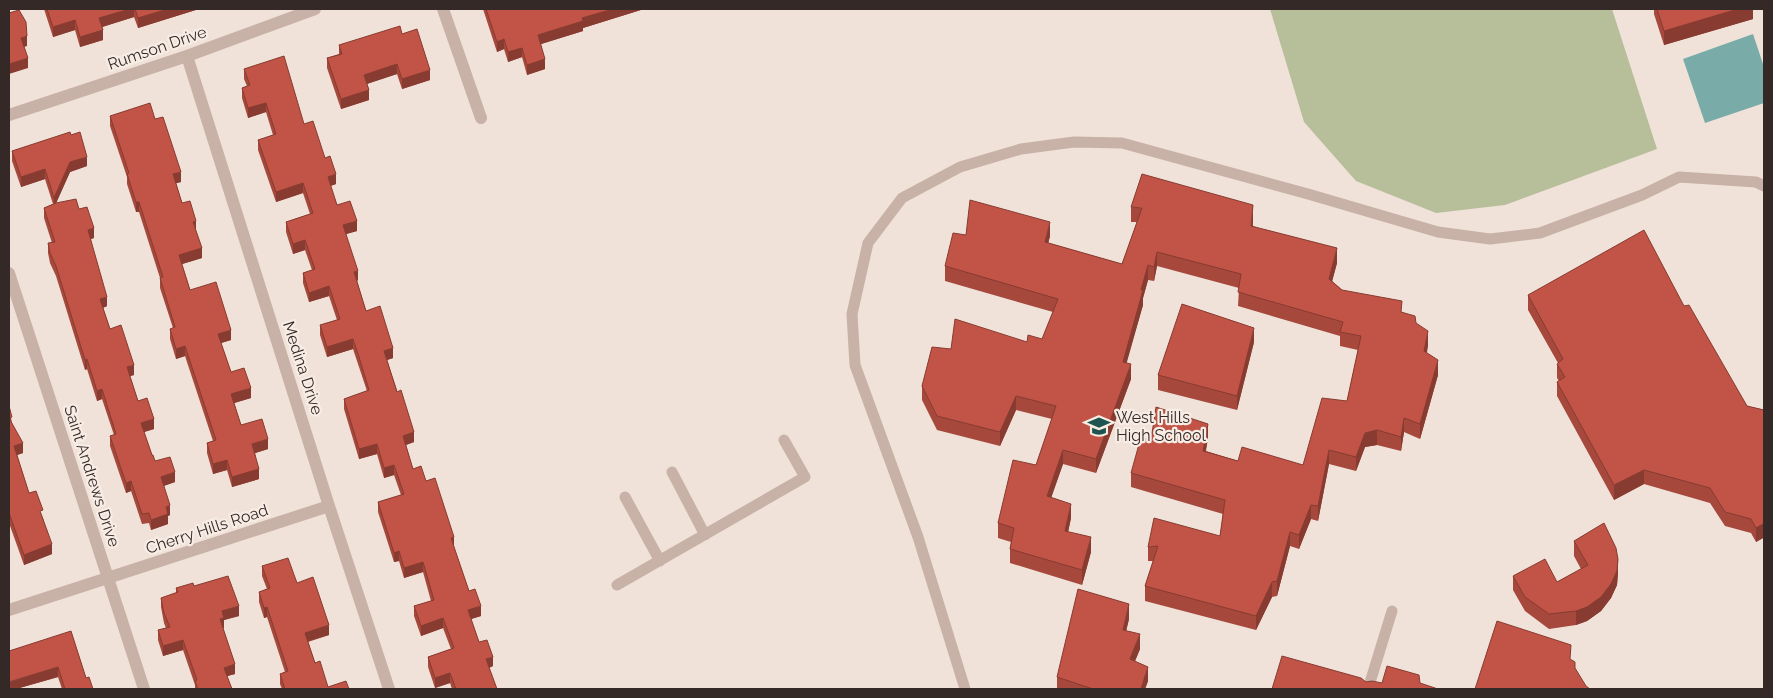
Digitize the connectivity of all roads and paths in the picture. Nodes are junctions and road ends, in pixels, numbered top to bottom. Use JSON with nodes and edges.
{"nodes":[{"id":1,"x":315,"y":9,"type":"edge"},
{"id":2,"x":443,"y":9,"type":"edge"},
{"id":3,"x":187,"y":56,"type":"junction"},
{"id":4,"x":9,"y":115,"type":"edge"},
{"id":5,"x":481,"y":118,"type":"dead end"},
{"id":6,"x":1764,"y":186,"type":"edge"},
{"id":7,"x":9,"y":274,"type":"edge"},
{"id":8,"x":784,"y":440,"type":"dead end"},
{"id":9,"x":672,"y":472,"type":"dead end"},
{"id":10,"x":625,"y":497,"type":"dead end"},
{"id":11,"x":329,"y":506,"type":"junction"},
{"id":12,"x":705,"y":535,"type":"junction"},
{"id":13,"x":660,"y":560,"type":"junction"},
{"id":14,"x":107,"y":578,"type":"junction"},
{"id":15,"x":617,"y":585,"type":"dead end"},
{"id":16,"x":9,"y":610,"type":"edge"},
{"id":17,"x":1392,"y":611,"type":"dead end"},
{"id":18,"x":144,"y":689,"type":"edge"},
{"id":19,"x":389,"y":689,"type":"edge"},
{"id":20,"x":965,"y":689,"type":"edge"},
{"id":21,"x":1368,"y":689,"type":"edge"}],
"edges":[{"from":1,"to":3,"type":"street","name":"Rumson Drive"},
{"from":2,"to":5,"type":"street"},
{"from":3,"to":4,"type":"street","name":"Rumson Drive"},
{"from":3,"to":11,"type":"street","name":"Medina Drive"},
{"from":6,"to":20,"type":"lane"},
{"from":7,"to":14,"type":"street","name":"Saint Andrews Drive"},
{"from":8,"to":12,"type":"lane"},
{"from":9,"to":12,"type":"lane"},
{"from":10,"to":13,"type":"lane"},
{"from":11,"to":14,"type":"street","name":"Cherry Hills Road"},
{"from":11,"to":19,"type":"street","name":"Medina Drive"},
{"from":12,"to":13,"type":"lane"},
{"from":13,"to":15,"type":"lane"},
{"from":14,"to":16,"type":"street","name":"Cherry Hills Road"},
{"from":14,"to":18,"type":"street","name":"Saint Andrews Drive"},
{"from":17,"to":21,"type":"lane"}]}
